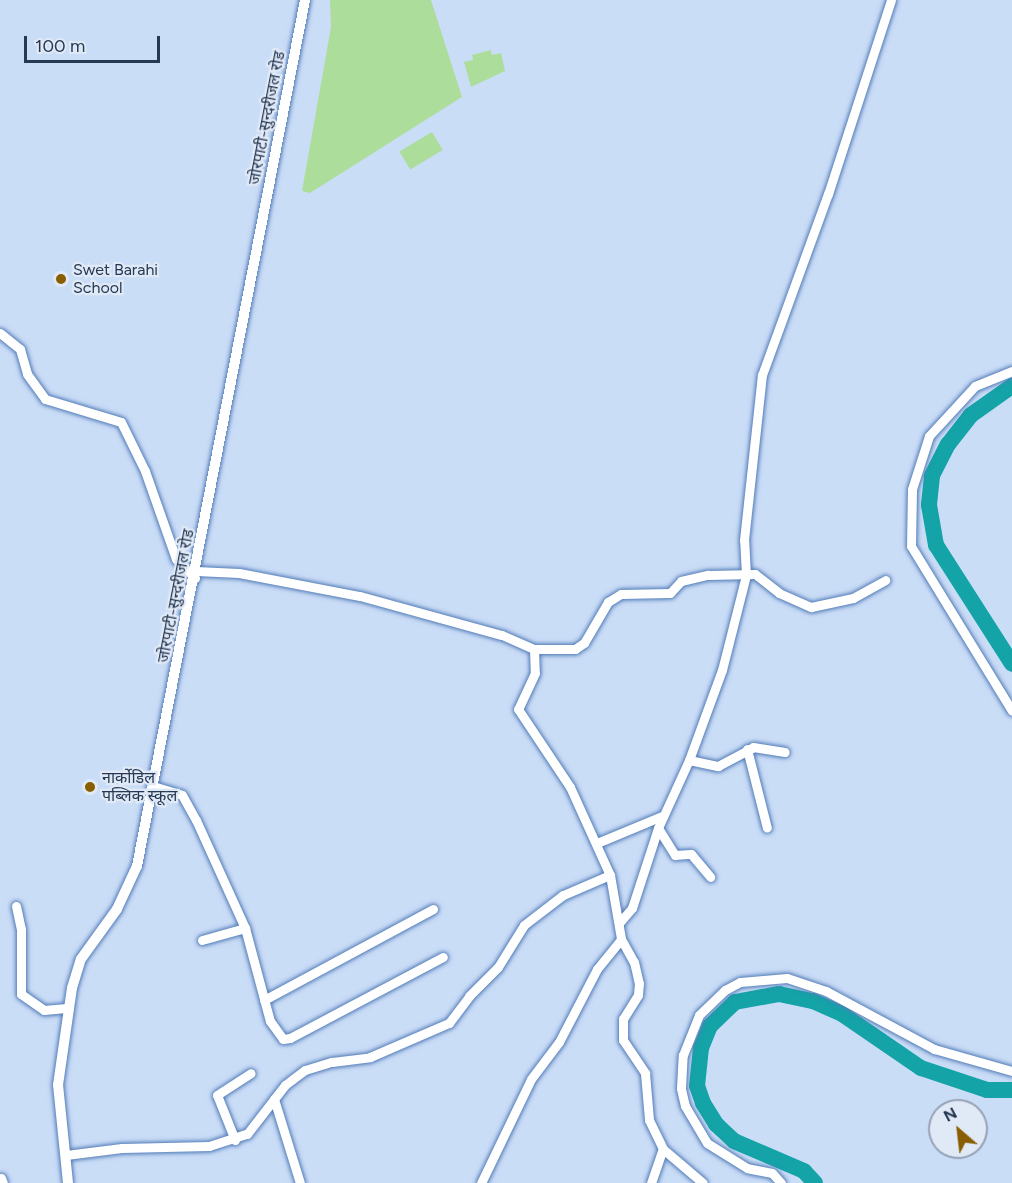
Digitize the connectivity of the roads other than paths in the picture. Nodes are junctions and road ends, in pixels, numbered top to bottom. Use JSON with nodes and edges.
{"nodes":[{"id":1,"x":306,"y":0,"type":"edge"},
{"id":2,"x":891,"y":0,"type":"edge"},
{"id":3,"x":0,"y":333,"type":"edge"},
{"id":4,"x":1012,"y":371,"type":"edge"},
{"id":5,"x":746,"y":572,"type":"junction"},
{"id":6,"x":195,"y":574,"type":"junction"},
{"id":7,"x":885,"y":580,"type":"dead end"},
{"id":8,"x":534,"y":649,"type":"junction"},
{"id":9,"x":1012,"y":711,"type":"edge"},
{"id":10,"x":747,"y":749,"type":"junction"},
{"id":11,"x":785,"y":752,"type":"dead end"},
{"id":12,"x":689,"y":760,"type":"junction"},
{"id":13,"x":153,"y":786,"type":"junction"},
{"id":14,"x":662,"y":816,"type":"junction"},
{"id":15,"x":658,"y":828,"type":"junction"},
{"id":16,"x":767,"y":828,"type":"dead end"},
{"id":17,"x":597,"y":843,"type":"junction"},
{"id":18,"x":610,"y":875,"type":"junction"},
{"id":19,"x":710,"y":877,"type":"dead end"},
{"id":20,"x":16,"y":906,"type":"dead end"},
{"id":21,"x":433,"y":909,"type":"dead end"},
{"id":22,"x":618,"y":923,"type":"junction"},
{"id":23,"x":244,"y":928,"type":"junction"},
{"id":24,"x":621,"y":939,"type":"junction"},
{"id":25,"x":202,"y":940,"type":"dead end"},
{"id":26,"x":443,"y":957,"type":"dead end"},
{"id":27,"x":264,"y":1000,"type":"junction"},
{"id":28,"x":69,"y":1008,"type":"junction"},
{"id":29,"x":1012,"y":1071,"type":"edge"},
{"id":30,"x":250,"y":1073,"type":"dead end"},
{"id":31,"x":274,"y":1099,"type":"junction"},
{"id":32,"x":235,"y":1140,"type":"junction"},
{"id":33,"x":663,"y":1149,"type":"junction"},
{"id":34,"x":66,"y":1155,"type":"junction"},
{"id":35,"x":68,"y":1183,"type":"edge"},
{"id":36,"x":300,"y":1183,"type":"edge"},
{"id":37,"x":481,"y":1183,"type":"edge"},
{"id":38,"x":651,"y":1183,"type":"edge"},
{"id":39,"x":703,"y":1183,"type":"edge"},
{"id":40,"x":781,"y":1183,"type":"edge"}],
"edges":[{"from":1,"to":6,"type":"main road","name":"जोरपाटी-सुन्दरीजल रोड"},
{"from":2,"to":5,"type":"street"},
{"from":3,"to":6,"type":"street"},
{"from":4,"to":9,"type":"street"},
{"from":5,"to":7,"type":"street"},
{"from":5,"to":8,"type":"street"},
{"from":5,"to":12,"type":"street"},
{"from":6,"to":8,"type":"street"},
{"from":6,"to":13,"type":"main road","name":"जोरपाटी-सुन्दरीजल रोड"},
{"from":8,"to":17,"type":"street"},
{"from":10,"to":11,"type":"street"},
{"from":10,"to":12,"type":"street"},
{"from":10,"to":16,"type":"street"},
{"from":12,"to":14,"type":"street"},
{"from":13,"to":23,"type":"street"},
{"from":13,"to":28,"type":"main road","name":"जोरपाटी-सुन्दरीजल रोड"},
{"from":14,"to":15,"type":"street"},
{"from":14,"to":17,"type":"street"},
{"from":15,"to":19,"type":"street"},
{"from":15,"to":22,"type":"street"},
{"from":17,"to":18,"type":"street"},
{"from":18,"to":22,"type":"street"},
{"from":18,"to":31,"type":"street"},
{"from":20,"to":28,"type":"street"},
{"from":21,"to":27,"type":"street"},
{"from":22,"to":24,"type":"street"},
{"from":23,"to":25,"type":"street"},
{"from":23,"to":27,"type":"street"},
{"from":24,"to":33,"type":"street"},
{"from":24,"to":37,"type":"street"},
{"from":26,"to":27,"type":"street"},
{"from":28,"to":34,"type":"main road","name":"जोरपाटी-सुन्दरीजल रोड"},
{"from":29,"to":40,"type":"street"},
{"from":30,"to":32,"type":"street"},
{"from":31,"to":32,"type":"street"},
{"from":31,"to":36,"type":"street"},
{"from":32,"to":34,"type":"street"},
{"from":33,"to":38,"type":"street"},
{"from":33,"to":39,"type":"street"},
{"from":34,"to":35,"type":"main road","name":"जोरपाटी-सुन्दरीजल रोड"}]}
